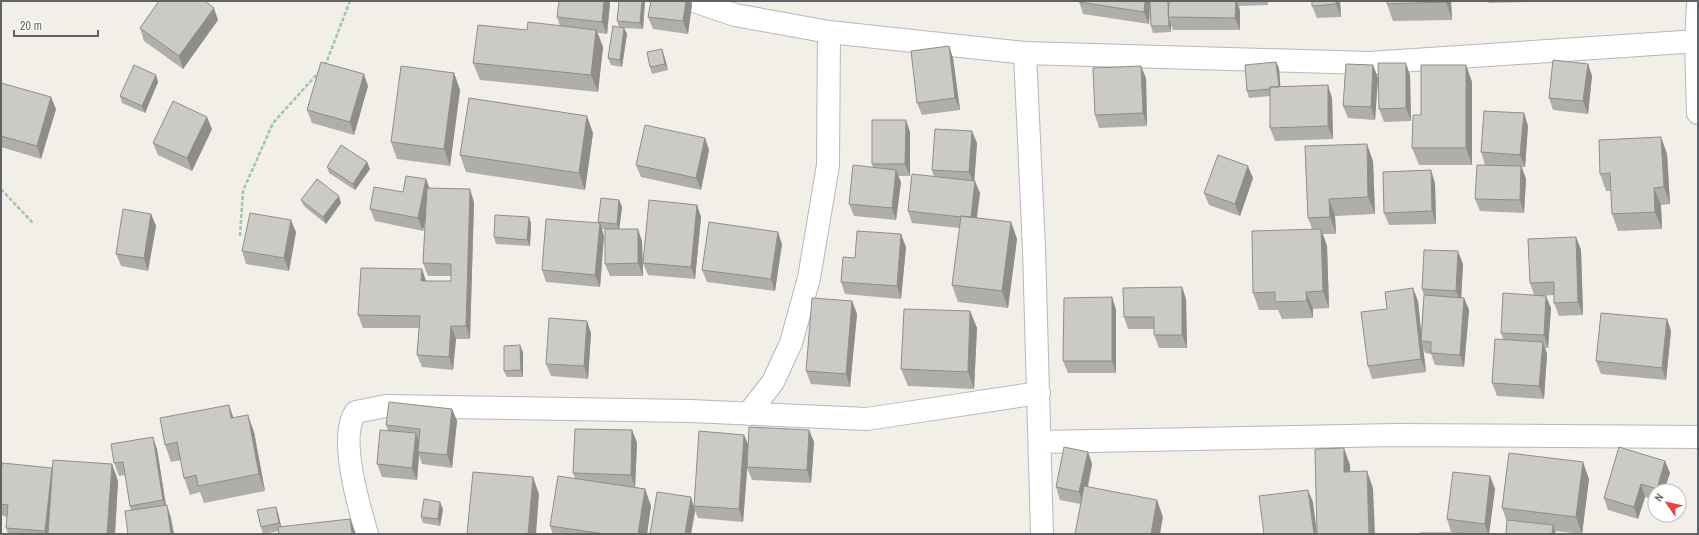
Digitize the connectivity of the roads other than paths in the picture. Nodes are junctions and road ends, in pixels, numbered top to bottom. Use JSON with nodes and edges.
{"nodes":[{"id":1,"x":694,"y":1,"type":"edge"},
{"id":2,"x":1698,"y":6,"type":"edge"},
{"id":3,"x":829,"y":32,"type":"junction"},
{"id":4,"x":1697,"y":41,"type":"edge"},
{"id":5,"x":1025,"y":53,"type":"junction"},
{"id":6,"x":1698,"y":113,"type":"edge"},
{"id":7,"x":1039,"y":393,"type":"junction"},
{"id":8,"x":748,"y":414,"type":"junction"},
{"id":9,"x":1698,"y":436,"type":"edge"},
{"id":10,"x":1040,"y":442,"type":"junction"},
{"id":11,"x":367,"y":534,"type":"edge"},
{"id":12,"x":1042,"y":534,"type":"edge"}],
"edges":[{"from":1,"to":3,"type":"street"},
{"from":2,"to":4,"type":"street"},
{"from":3,"to":5,"type":"street"},
{"from":3,"to":8,"type":"street"},
{"from":4,"to":5,"type":"street"},
{"from":4,"to":6,"type":"street"},
{"from":5,"to":7,"type":"street"},
{"from":7,"to":8,"type":"street"},
{"from":7,"to":10,"type":"street"},
{"from":8,"to":11,"type":"street"},
{"from":9,"to":10,"type":"street"},
{"from":10,"to":12,"type":"street"}]}
